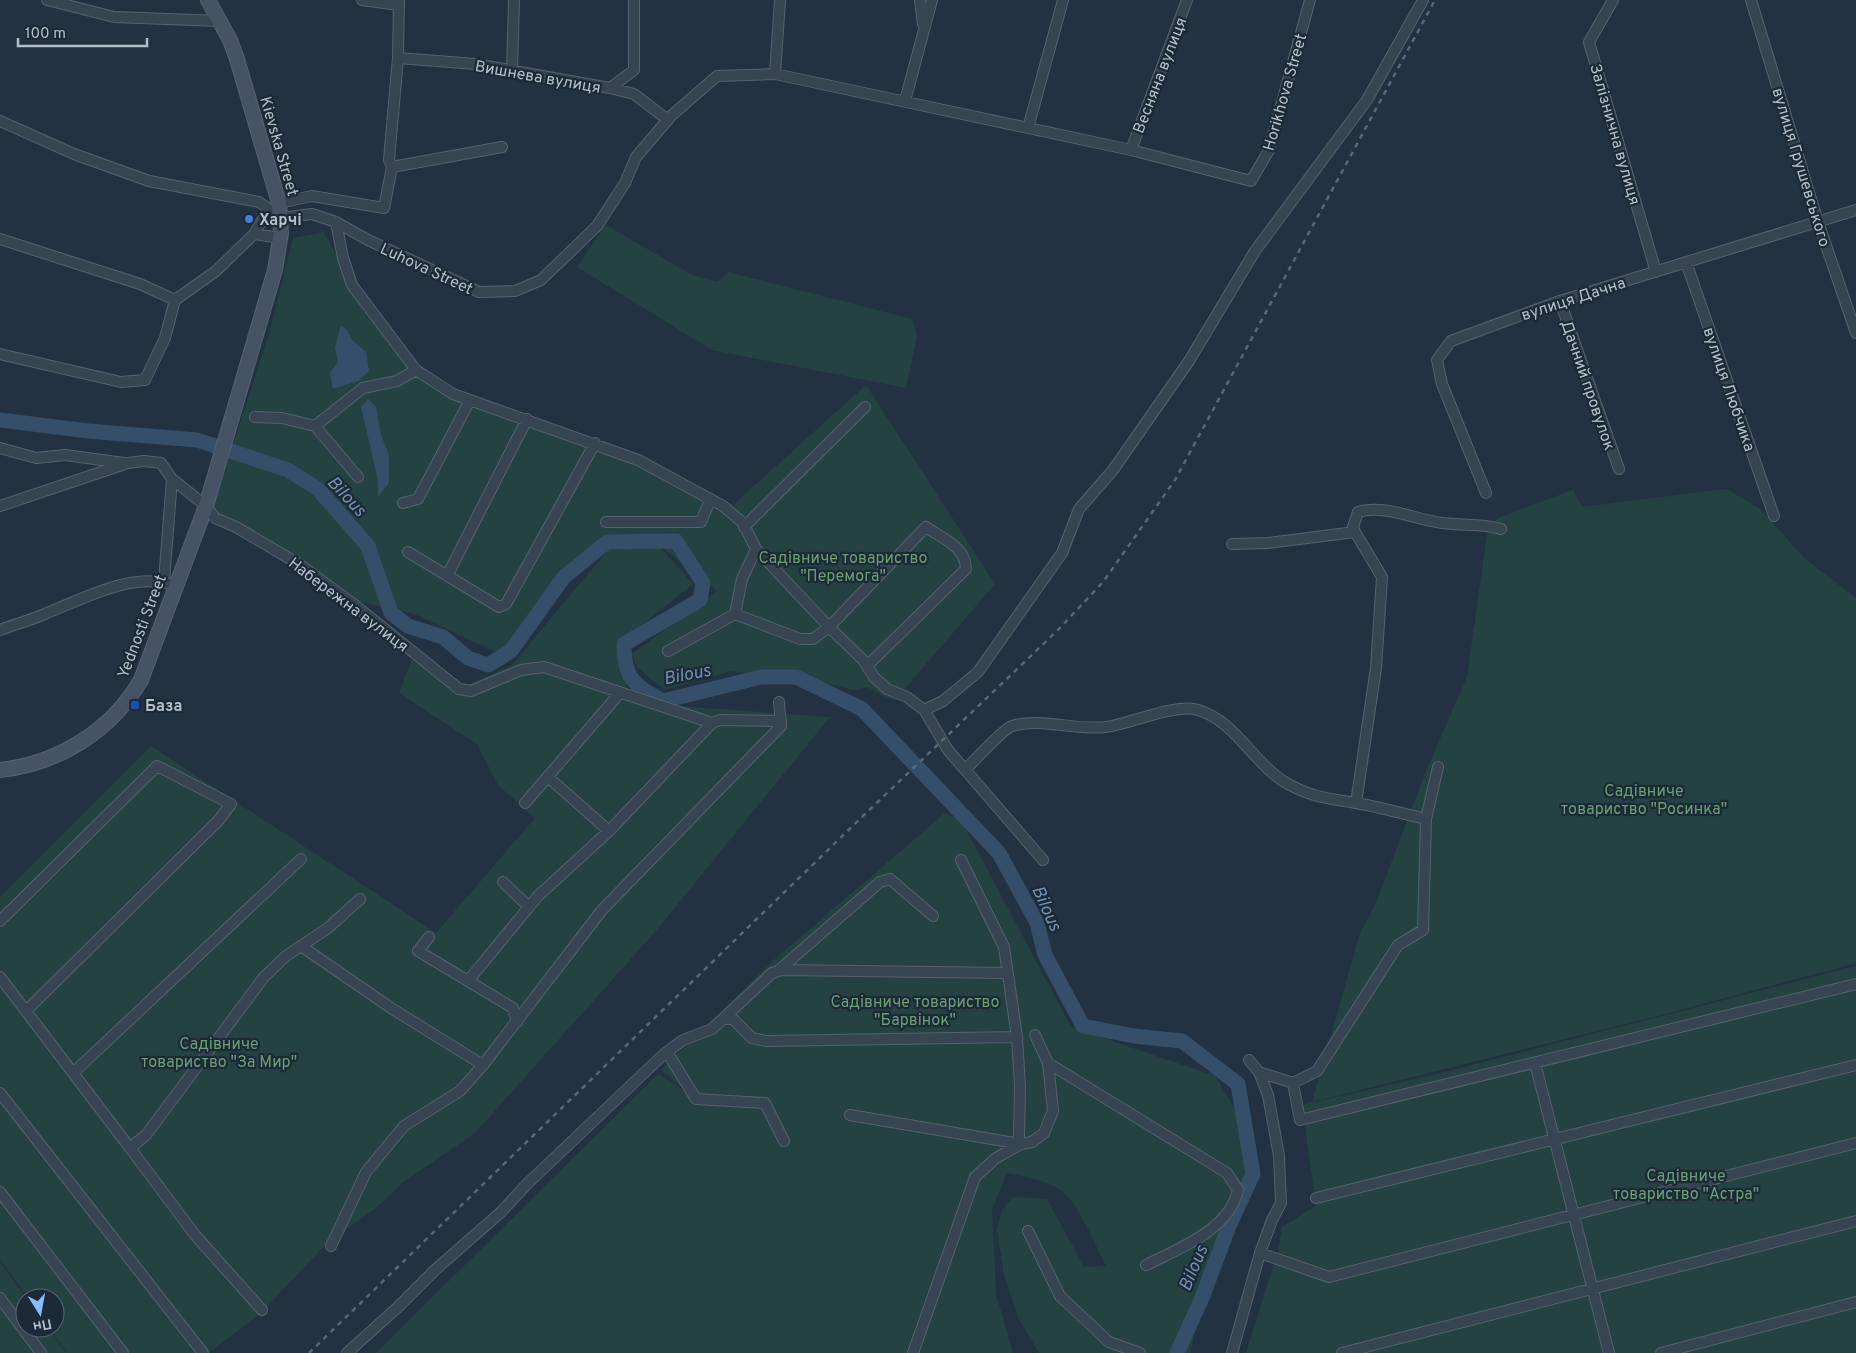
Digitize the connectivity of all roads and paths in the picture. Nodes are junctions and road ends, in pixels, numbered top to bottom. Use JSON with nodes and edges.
{"nodes":[{"id":1,"x":47,"y":0,"type":"edge"},
{"id":2,"x":208,"y":0,"type":"edge"},
{"id":3,"x":362,"y":0,"type":"edge"},
{"id":4,"x":514,"y":0,"type":"edge"},
{"id":5,"x":634,"y":0,"type":"edge"},
{"id":6,"x":780,"y":0,"type":"edge"},
{"id":7,"x":920,"y":0,"type":"edge"},
{"id":8,"x":932,"y":0,"type":"edge"},
{"id":9,"x":1063,"y":0,"type":"edge"},
{"id":10,"x":1187,"y":0,"type":"edge"},
{"id":11,"x":1310,"y":0,"type":"edge"},
{"id":12,"x":1423,"y":0,"type":"edge"},
{"id":13,"x":1613,"y":0,"type":"edge"},
{"id":14,"x":1751,"y":0,"type":"edge"},
{"id":15,"x":399,"y":3,"type":"edge"},
{"id":16,"x":220,"y":21,"type":"junction"},
{"id":17,"x":924,"y":30,"type":"junction"},
{"id":18,"x":398,"y":58,"type":"junction"},
{"id":19,"x":512,"y":71,"type":"junction"},
{"id":20,"x":775,"y":74,"type":"junction"},
{"id":21,"x":610,"y":88,"type":"junction"},
{"id":22,"x":905,"y":102,"type":"junction"},
{"id":23,"x":668,"y":120,"type":"junction"},
{"id":24,"x":0,"y":121,"type":"edge"},
{"id":25,"x":1028,"y":128,"type":"junction"},
{"id":26,"x":502,"y":147,"type":"dead end"},
{"id":27,"x":1131,"y":150,"type":"junction"},
{"id":28,"x":392,"y":167,"type":"junction"},
{"id":29,"x":1250,"y":180,"type":"joint"},
{"id":30,"x":274,"y":206,"type":"junction"},
{"id":31,"x":1856,"y":210,"type":"edge"},
{"id":32,"x":281,"y":218,"type":"junction"},
{"id":33,"x":336,"y":222,"type":"junction"},
{"id":34,"x":1818,"y":222,"type":"junction"},
{"id":35,"x":254,"y":234,"type":"junction"},
{"id":36,"x":280,"y":238,"type":"junction"},
{"id":37,"x":0,"y":239,"type":"edge"},
{"id":38,"x":1686,"y":262,"type":"junction"},
{"id":39,"x":1656,"y":272,"type":"junction"},
{"id":40,"x":176,"y":300,"type":"junction"},
{"id":41,"x":1560,"y":301,"type":"junction"},
{"id":42,"x":1856,"y":333,"type":"edge"},
{"id":43,"x":0,"y":354,"type":"edge"},
{"id":44,"x":416,"y":370,"type":"junction"},
{"id":45,"x":470,"y":400,"type":"junction"},
{"id":46,"x":865,"y":407,"type":"dead end"},
{"id":47,"x":255,"y":417,"type":"dead end"},
{"id":48,"x":527,"y":419,"type":"junction"},
{"id":49,"x":315,"y":426,"type":"junction"},
{"id":50,"x":595,"y":443,"type":"junction"},
{"id":51,"x":0,"y":448,"type":"edge"},
{"id":52,"x":128,"y":463,"type":"junction"},
{"id":53,"x":1619,"y":470,"type":"dead end"},
{"id":54,"x":215,"y":477,"type":"joint"},
{"id":55,"x":358,"y":477,"type":"dead end"},
{"id":56,"x":172,"y":479,"type":"junction"},
{"id":57,"x":1486,"y":493,"type":"dead end"},
{"id":58,"x":710,"y":500,"type":"junction"},
{"id":59,"x":403,"y":503,"type":"dead end"},
{"id":60,"x":0,"y":506,"type":"edge"},
{"id":61,"x":206,"y":506,"type":"junction"},
{"id":62,"x":1774,"y":516,"type":"dead end"},
{"id":63,"x":606,"y":522,"type":"dead end"},
{"id":64,"x":744,"y":527,"type":"junction"},
{"id":65,"x":1501,"y":529,"type":"dead end"},
{"id":66,"x":1355,"y":532,"type":"junction"},
{"id":67,"x":1232,"y":544,"type":"dead end"},
{"id":68,"x":756,"y":549,"type":"junction"},
{"id":69,"x":408,"y":552,"type":"dead end"},
{"id":70,"x":447,"y":576,"type":"junction"},
{"id":71,"x":170,"y":583,"type":"junction"},
{"id":72,"x":735,"y":614,"type":"junction"},
{"id":73,"x":829,"y":627,"type":"junction"},
{"id":74,"x":0,"y":630,"type":"edge"},
{"id":75,"x":668,"y":650,"type":"dead end"},
{"id":76,"x":867,"y":666,"type":"junction"},
{"id":77,"x":620,"y":694,"type":"junction"},
{"id":78,"x":779,"y":702,"type":"dead end"},
{"id":79,"x":924,"y":710,"type":"junction"},
{"id":80,"x":781,"y":721,"type":"junction"},
{"id":81,"x":712,"y":724,"type":"junction"},
{"id":82,"x":1438,"y":767,"type":"dead end"},
{"id":83,"x":0,"y":770,"type":"edge"},
{"id":84,"x":965,"y":770,"type":"junction"},
{"id":85,"x":548,"y":777,"type":"junction"},
{"id":86,"x":1356,"y":803,"type":"junction"},
{"id":87,"x":525,"y":804,"type":"dead end"},
{"id":88,"x":1426,"y":819,"type":"junction"},
{"id":89,"x":609,"y":831,"type":"junction"},
{"id":90,"x":301,"y":859,"type":"dead end"},
{"id":91,"x":961,"y":860,"type":"dead end"},
{"id":92,"x":1043,"y":860,"type":"dead end"},
{"id":93,"x":503,"y":882,"type":"dead end"},
{"id":94,"x":360,"y":899,"type":"dead end"},
{"id":95,"x":529,"y":907,"type":"junction"},
{"id":96,"x":933,"y":916,"type":"dead end"},
{"id":97,"x":0,"y":921,"type":"edge"},
{"id":98,"x":429,"y":937,"type":"dead end"},
{"id":99,"x":301,"y":946,"type":"junction"},
{"id":100,"x":778,"y":971,"type":"junction"},
{"id":101,"x":1007,"y":973,"type":"junction"},
{"id":102,"x":0,"y":977,"type":"edge"},
{"id":103,"x":468,"y":981,"type":"junction"},
{"id":104,"x":1856,"y":984,"type":"edge"},
{"id":105,"x":26,"y":1011,"type":"junction"},
{"id":106,"x":723,"y":1019,"type":"junction"},
{"id":107,"x":517,"y":1022,"type":"junction"},
{"id":108,"x":1035,"y":1035,"type":"dead end"},
{"id":109,"x":1018,"y":1037,"type":"junction"},
{"id":110,"x":667,"y":1052,"type":"junction"},
{"id":111,"x":1249,"y":1060,"type":"dead end"},
{"id":112,"x":1048,"y":1063,"type":"junction"},
{"id":113,"x":1535,"y":1063,"type":"junction"},
{"id":114,"x":483,"y":1065,"type":"junction"},
{"id":115,"x":1856,"y":1065,"type":"edge"},
{"id":116,"x":1259,"y":1072,"type":"junction"},
{"id":117,"x":73,"y":1074,"type":"junction"},
{"id":118,"x":1293,"y":1083,"type":"junction"},
{"id":119,"x":0,"y":1093,"type":"edge"},
{"id":120,"x":850,"y":1115,"type":"dead end"},
{"id":121,"x":1556,"y":1139,"type":"junction"},
{"id":122,"x":784,"y":1141,"type":"dead end"},
{"id":123,"x":1856,"y":1143,"type":"edge"},
{"id":124,"x":1021,"y":1144,"type":"junction"},
{"id":125,"x":130,"y":1148,"type":"junction"},
{"id":126,"x":0,"y":1192,"type":"edge"},
{"id":127,"x":1316,"y":1198,"type":"dead end"},
{"id":128,"x":1572,"y":1214,"type":"junction"},
{"id":129,"x":1856,"y":1221,"type":"edge"},
{"id":130,"x":1028,"y":1231,"type":"dead end"},
{"id":131,"x":331,"y":1246,"type":"dead end"},
{"id":132,"x":1260,"y":1253,"type":"junction"},
{"id":133,"x":1146,"y":1265,"type":"dead end"},
{"id":134,"x":1592,"y":1289,"type":"junction"},
{"id":135,"x":0,"y":1298,"type":"edge"},
{"id":136,"x":1856,"y":1302,"type":"edge"},
{"id":137,"x":262,"y":1310,"type":"dead end"},
{"id":138,"x":42,"y":1353,"type":"edge"},
{"id":139,"x":122,"y":1353,"type":"edge"},
{"id":140,"x":203,"y":1353,"type":"edge"},
{"id":141,"x":347,"y":1353,"type":"edge"},
{"id":142,"x":913,"y":1353,"type":"edge"},
{"id":143,"x":1140,"y":1353,"type":"edge"},
{"id":144,"x":1232,"y":1353,"type":"edge"},
{"id":145,"x":1342,"y":1353,"type":"edge"},
{"id":146,"x":1608,"y":1353,"type":"edge"},
{"id":147,"x":1660,"y":1353,"type":"edge"}],
"edges":[{"from":1,"to":16,"type":"street"},
{"from":2,"to":16,"type":"main road","name":"Kievska Street"},
{"from":3,"to":15,"type":"street"},
{"from":4,"to":19,"type":"street"},
{"from":5,"to":21,"type":"street","name":"Вишнева вулиця"},
{"from":6,"to":20,"type":"street"},
{"from":7,"to":17,"type":"street"},
{"from":8,"to":17,"type":"street"},
{"from":9,"to":25,"type":"street"},
{"from":10,"to":27,"type":"street","name":"Весняна вулиця"},
{"from":11,"to":29,"type":"street","name":"Horikhova Street"},
{"from":12,"to":79,"type":"street"},
{"from":13,"to":39,"type":"street","name":"Залізнична вулиця"},
{"from":14,"to":34,"type":"street","name":"вулиця Грушевського"},
{"from":15,"to":18,"type":"street"},
{"from":16,"to":30,"type":"main road","name":"Kievska Street"},
{"from":17,"to":22,"type":"street"},
{"from":18,"to":19,"type":"street","name":"Вишнева вулиця"},
{"from":18,"to":28,"type":"street"},
{"from":19,"to":21,"type":"street","name":"Вишнева вулиця"},
{"from":20,"to":22,"type":"street","name":"Luhova Street"},
{"from":20,"to":23,"type":"street","name":"Luhova Street"},
{"from":21,"to":23,"type":"street"},
{"from":22,"to":25,"type":"street","name":"Luhova Street"},
{"from":23,"to":33,"type":"street","name":"Luhova Street"},
{"from":24,"to":30,"type":"street"},
{"from":25,"to":27,"type":"street","name":"Luhova Street"},
{"from":26,"to":28,"type":"street"},
{"from":27,"to":29,"type":"street","name":"Luhova Street"},
{"from":28,"to":30,"type":"street"},
{"from":30,"to":32,"type":"main road","name":"Kievska Street"},
{"from":30,"to":35,"type":"street"},
{"from":31,"to":34,"type":"street","name":"вулиця Дачна"},
{"from":32,"to":33,"type":"street","name":"Luhova Street"},
{"from":32,"to":36,"type":"main road","name":"Kievska Street"},
{"from":33,"to":44,"type":"street"},
{"from":34,"to":38,"type":"street","name":"вулиця Дачна"},
{"from":34,"to":42,"type":"street","name":"вулиця Грушевського"},
{"from":35,"to":36,"type":"street"},
{"from":35,"to":40,"type":"street"},
{"from":36,"to":54,"type":"main road","name":"Kievska Street"},
{"from":37,"to":40,"type":"street"},
{"from":38,"to":39,"type":"street","name":"вулиця Дачна"},
{"from":38,"to":62,"type":"street","name":"вулиця Любчика"},
{"from":39,"to":41,"type":"street","name":"вулиця Дачна"},
{"from":40,"to":43,"type":"street"},
{"from":41,"to":53,"type":"street","name":"Дачний провулок"},
{"from":41,"to":57,"type":"street","name":"вулиця Дачна"},
{"from":44,"to":45,"type":"street"},
{"from":44,"to":49,"type":"street"},
{"from":45,"to":48,"type":"street"},
{"from":45,"to":59,"type":"street"},
{"from":46,"to":64,"type":"street"},
{"from":47,"to":49,"type":"street"},
{"from":48,"to":50,"type":"street"},
{"from":48,"to":70,"type":"street"},
{"from":49,"to":55,"type":"street"},
{"from":50,"to":58,"type":"street"},
{"from":50,"to":70,"type":"street"},
{"from":51,"to":52,"type":"street"},
{"from":52,"to":56,"type":"street","name":"Набережна вулиця"},
{"from":52,"to":60,"type":"street","name":"Набережна вулиця"},
{"from":54,"to":61,"type":"main road","name":"Yednosti Street"},
{"from":56,"to":61,"type":"street","name":"Набережна вулиця"},
{"from":56,"to":71,"type":"street"},
{"from":58,"to":63,"type":"street"},
{"from":58,"to":64,"type":"street"},
{"from":61,"to":71,"type":"main road","name":"Yednosti Street"},
{"from":61,"to":77,"type":"street","name":"Набережна вулиця"},
{"from":64,"to":68,"type":"street"},
{"from":65,"to":66,"type":"street"},
{"from":66,"to":67,"type":"street"},
{"from":66,"to":86,"type":"street"},
{"from":68,"to":72,"type":"street"},
{"from":68,"to":73,"type":"street"},
{"from":69,"to":70,"type":"street"},
{"from":71,"to":74,"type":"street"},
{"from":71,"to":83,"type":"main road","name":"Yednosti Street"},
{"from":72,"to":73,"type":"street"},
{"from":72,"to":75,"type":"street"},
{"from":73,"to":76,"type":"street"},
{"from":73,"to":76,"type":"street"},
{"from":76,"to":79,"type":"street"},
{"from":77,"to":81,"type":"street","name":"Набережна вулиця"},
{"from":77,"to":85,"type":"street"},
{"from":78,"to":80,"type":"street"},
{"from":79,"to":84,"type":"street"},
{"from":80,"to":81,"type":"street"},
{"from":80,"to":107,"type":"street"},
{"from":81,"to":89,"type":"street"},
{"from":82,"to":88,"type":"street"},
{"from":84,"to":86,"type":"street"},
{"from":84,"to":92,"type":"street"},
{"from":85,"to":87,"type":"street"},
{"from":85,"to":89,"type":"street"},
{"from":86,"to":88,"type":"street"},
{"from":88,"to":118,"type":"street"},
{"from":89,"to":95,"type":"street"},
{"from":90,"to":117,"type":"street"},
{"from":91,"to":101,"type":"street"},
{"from":93,"to":95,"type":"street"},
{"from":94,"to":99,"type":"street"},
{"from":95,"to":103,"type":"street"},
{"from":96,"to":100,"type":"street"},
{"from":97,"to":105,"type":"street"},
{"from":98,"to":103,"type":"street"},
{"from":99,"to":114,"type":"street"},
{"from":99,"to":125,"type":"street"},
{"from":100,"to":101,"type":"street"},
{"from":100,"to":106,"type":"street"},
{"from":101,"to":109,"type":"street"},
{"from":102,"to":105,"type":"street"},
{"from":103,"to":107,"type":"street"},
{"from":104,"to":113,"type":"street"},
{"from":105,"to":117,"type":"street"},
{"from":106,"to":109,"type":"street"},
{"from":106,"to":110,"type":"street"},
{"from":107,"to":114,"type":"street"},
{"from":108,"to":112,"type":"street"},
{"from":109,"to":124,"type":"street"},
{"from":110,"to":122,"type":"street"},
{"from":110,"to":141,"type":"street"},
{"from":111,"to":116,"type":"street"},
{"from":112,"to":124,"type":"street"},
{"from":112,"to":133,"type":"street"},
{"from":113,"to":118,"type":"street"},
{"from":113,"to":121,"type":"street"},
{"from":114,"to":131,"type":"street"},
{"from":115,"to":121,"type":"street"},
{"from":116,"to":118,"type":"street"},
{"from":116,"to":132,"type":"street"},
{"from":117,"to":125,"type":"street"},
{"from":119,"to":140,"type":"street"},
{"from":120,"to":124,"type":"street"},
{"from":121,"to":127,"type":"street"},
{"from":121,"to":128,"type":"street"},
{"from":123,"to":128,"type":"street"},
{"from":124,"to":142,"type":"street"},
{"from":125,"to":137,"type":"street"},
{"from":126,"to":139,"type":"street"},
{"from":128,"to":132,"type":"street"},
{"from":128,"to":134,"type":"street"},
{"from":129,"to":134,"type":"street"},
{"from":130,"to":143,"type":"street"},
{"from":132,"to":144,"type":"street"},
{"from":134,"to":145,"type":"street"},
{"from":134,"to":146,"type":"street"},
{"from":135,"to":138,"type":"street"},
{"from":136,"to":147,"type":"street"}]}
